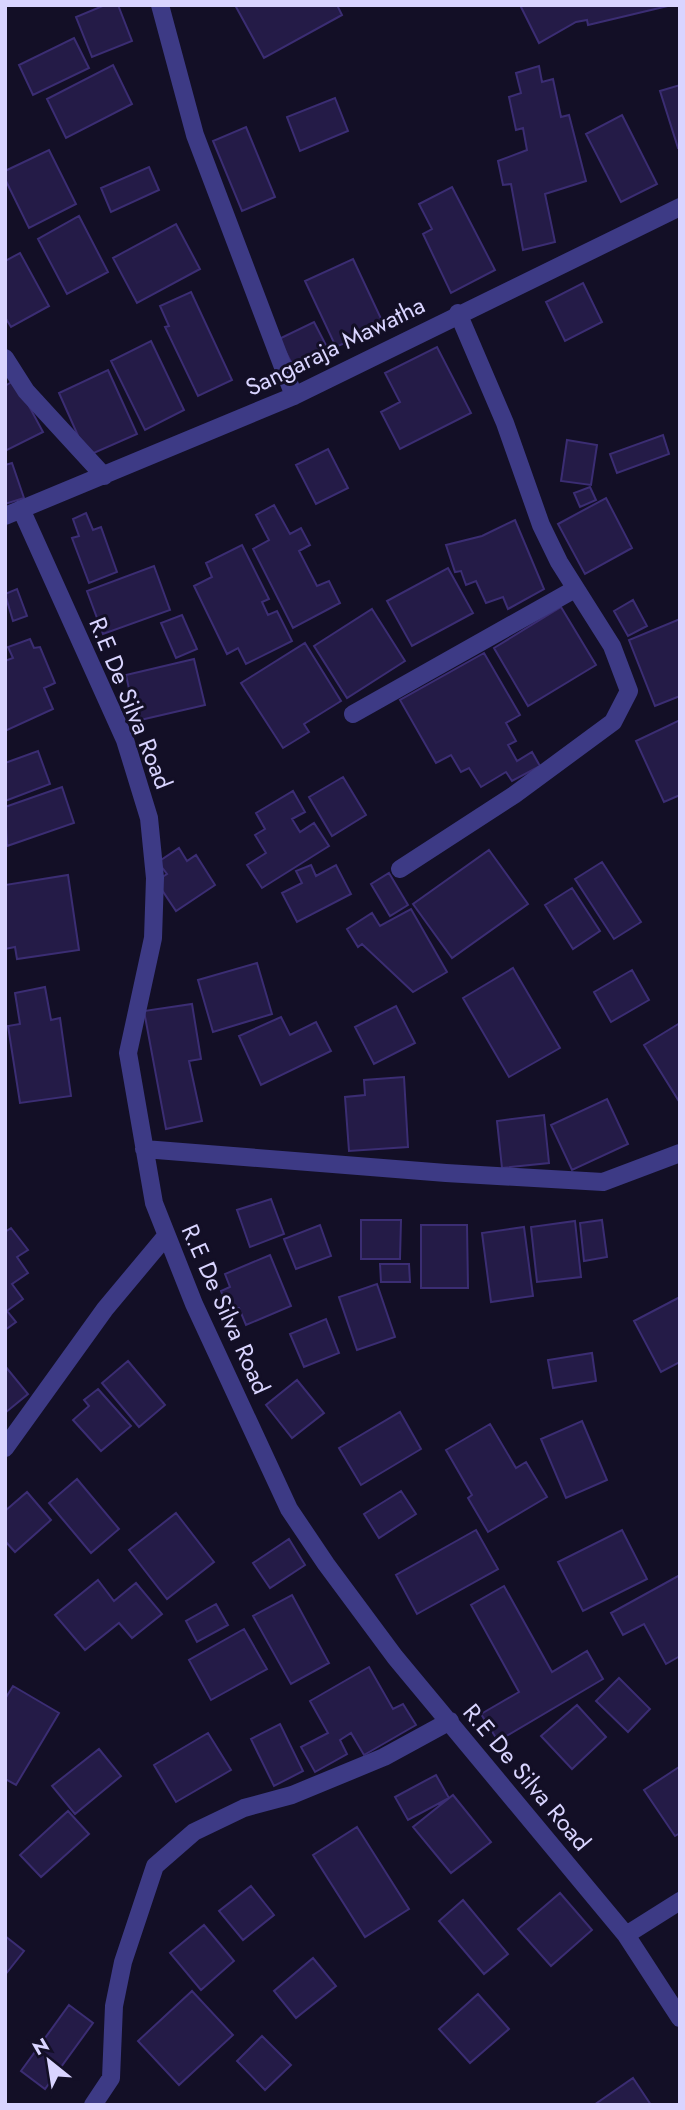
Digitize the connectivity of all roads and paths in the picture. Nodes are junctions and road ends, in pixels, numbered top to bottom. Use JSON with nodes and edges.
{"nodes":[{"id":1,"x":160,"y":5,"type":"edge"},
{"id":2,"x":680,"y":208,"type":"edge"},
{"id":3,"x":458,"y":313,"type":"junction"},
{"id":4,"x":5,"y":358,"type":"edge"},
{"id":5,"x":294,"y":396,"type":"junction"},
{"id":6,"x":104,"y":476,"type":"junction"},
{"id":7,"x":13,"y":513,"type":"edge"},
{"id":8,"x":575,"y":589,"type":"junction"},
{"id":9,"x":353,"y":714,"type":"dead end"},
{"id":10,"x":400,"y":869,"type":"dead end"},
{"id":11,"x":144,"y":1149,"type":"junction"},
{"id":12,"x":680,"y":1153,"type":"edge"},
{"id":13,"x":166,"y":1236,"type":"junction"},
{"id":14,"x":5,"y":1448,"type":"edge"},
{"id":15,"x":450,"y":1721,"type":"junction"},
{"id":16,"x":680,"y":1902,"type":"edge"},
{"id":17,"x":626,"y":1935,"type":"junction"},
{"id":18,"x":680,"y":2018,"type":"edge"},
{"id":19,"x":93,"y":2105,"type":"edge"}],
"edges":[{"from":1,"to":5,"type":"street"},
{"from":2,"to":3,"type":"street","name":"Sangaraja Mawatha"},
{"from":3,"to":5,"type":"street","name":"Sangaraja Mawatha"},
{"from":3,"to":8,"type":"street"},
{"from":4,"to":6,"type":"street"},
{"from":5,"to":6,"type":"street","name":"Sangaraja Mawatha"},
{"from":6,"to":7,"type":"street","name":"Sangaraja Mawatha"},
{"from":7,"to":11,"type":"street","name":"R.E De Silva Road"},
{"from":8,"to":9,"type":"street"},
{"from":8,"to":10,"type":"street"},
{"from":11,"to":12,"type":"street"},
{"from":11,"to":13,"type":"street","name":"R.E De Silva Road"},
{"from":13,"to":14,"type":"street"},
{"from":13,"to":15,"type":"street","name":"R.E De Silva Road"},
{"from":15,"to":17,"type":"street","name":"R.E De Silva Road"},
{"from":15,"to":19,"type":"street"},
{"from":16,"to":17,"type":"street"},
{"from":17,"to":18,"type":"street","name":"R.E De Silva Road"}]}
